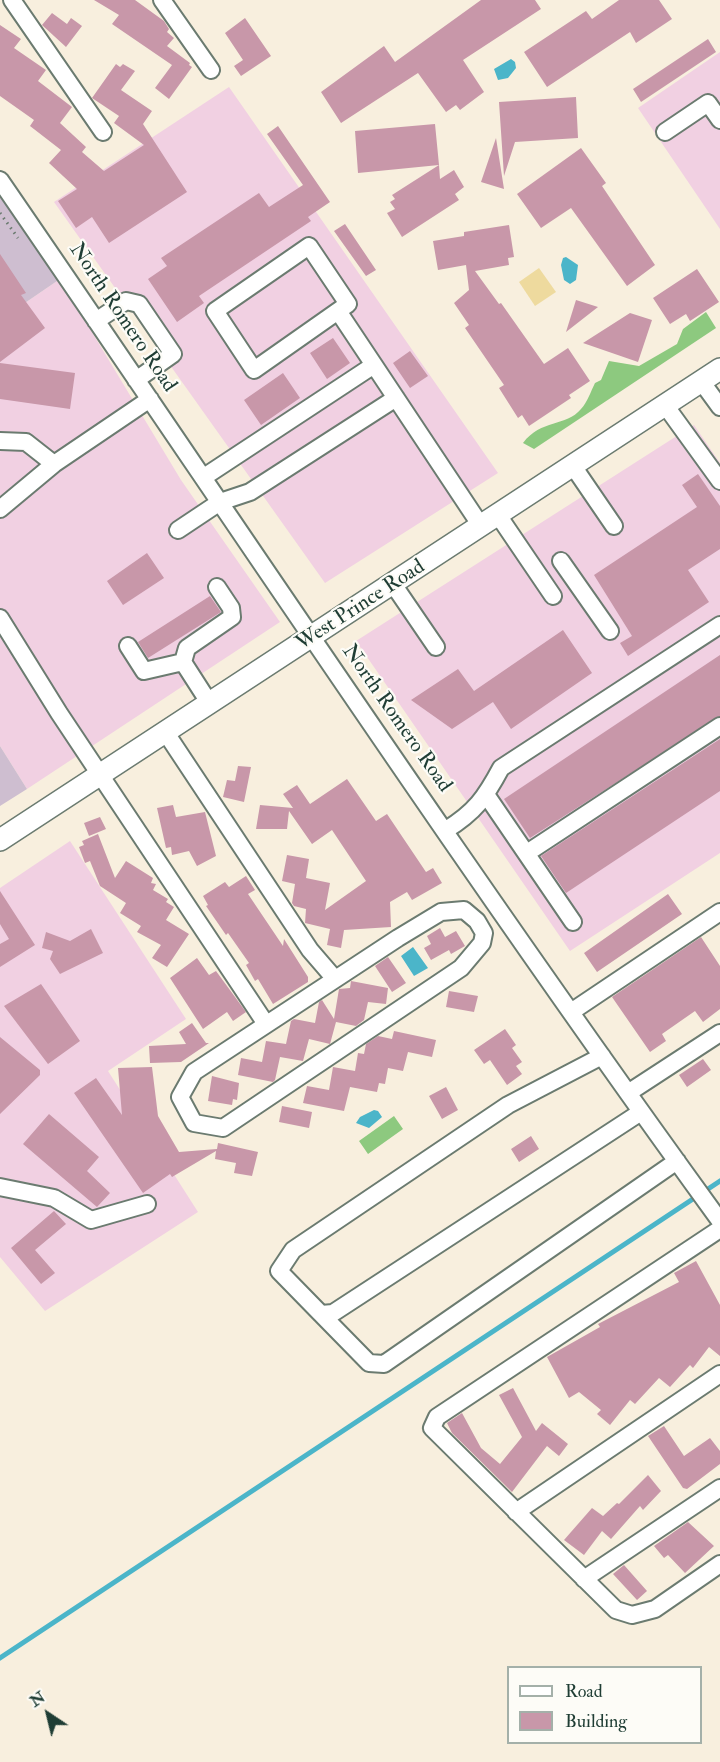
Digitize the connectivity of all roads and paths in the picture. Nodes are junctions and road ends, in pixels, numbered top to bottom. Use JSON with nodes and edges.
{"nodes":[{"id":1,"x":12,"y":0,"type":"edge"},
{"id":2,"x":162,"y":0,"type":"edge"},
{"id":3,"x":211,"y":70,"type":"dead end"},
{"id":4,"x":720,"y":120,"type":"edge"},
{"id":5,"x":103,"y":132,"type":"dead end"},
{"id":6,"x":665,"y":132,"type":"dead end"},
{"id":7,"x":0,"y":180,"type":"edge"},
{"id":8,"x":338,"y":311,"type":"junction"},
{"id":9,"x":96,"y":321,"type":"junction"},
{"id":10,"x":374,"y":365,"type":"junction"},
{"id":11,"x":720,"y":369,"type":"edge"},
{"id":12,"x":136,"y":380,"type":"junction"},
{"id":13,"x":701,"y":381,"type":"junction"},
{"id":14,"x":396,"y":398,"type":"junction"},
{"id":15,"x":150,"y":399,"type":"junction"},
{"id":16,"x":665,"y":405,"type":"junction"},
{"id":17,"x":720,"y":407,"type":"edge"},
{"id":18,"x":0,"y":441,"type":"edge"},
{"id":19,"x":54,"y":464,"type":"junction"},
{"id":20,"x":573,"y":466,"type":"junction"},
{"id":21,"x":204,"y":477,"type":"junction"},
{"id":22,"x":720,"y":481,"type":"edge"},
{"id":23,"x":220,"y":502,"type":"junction"},
{"id":24,"x":0,"y":509,"type":"edge"},
{"id":25,"x":489,"y":521,"type":"junction"},
{"id":26,"x":614,"y":526,"type":"dead end"},
{"id":27,"x":178,"y":530,"type":"dead end"},
{"id":28,"x":561,"y":561,"type":"dead end"},
{"id":29,"x":393,"y":585,"type":"junction"},
{"id":30,"x":217,"y":587,"type":"dead end"},
{"id":31,"x":554,"y":596,"type":"dead end"},
{"id":32,"x":0,"y":618,"type":"edge"},
{"id":33,"x":720,"y":625,"type":"edge"},
{"id":34,"x":610,"y":631,"type":"dead end"},
{"id":35,"x":312,"y":638,"type":"junction"},
{"id":36,"x":128,"y":646,"type":"dead end"},
{"id":37,"x":436,"y":647,"type":"dead end"},
{"id":38,"x":183,"y":662,"type":"junction"},
{"id":39,"x":210,"y":704,"type":"junction"},
{"id":40,"x":720,"y":726,"type":"edge"},
{"id":41,"x":166,"y":733,"type":"junction"},
{"id":42,"x":101,"y":775,"type":"junction"},
{"id":43,"x":487,"y":796,"type":"junction"},
{"id":44,"x":446,"y":830,"type":"junction"},
{"id":45,"x":0,"y":840,"type":"edge"},
{"id":46,"x":527,"y":853,"type":"junction"},
{"id":47,"x":498,"y":906,"type":"junction"},
{"id":48,"x":720,"y":912,"type":"edge"},
{"id":49,"x":477,"y":921,"type":"junction"},
{"id":50,"x":573,"y":922,"type":"dead end"},
{"id":51,"x":335,"y":979,"type":"junction"},
{"id":52,"x":571,"y":1012,"type":"junction"},
{"id":53,"x":266,"y":1024,"type":"junction"},
{"id":54,"x":720,"y":1032,"type":"edge"},
{"id":55,"x":602,"y":1056,"type":"junction"},
{"id":56,"x":628,"y":1094,"type":"junction"},
{"id":57,"x":641,"y":1112,"type":"junction"},
{"id":58,"x":680,"y":1165,"type":"junction"},
{"id":59,"x":0,"y":1186,"type":"edge"},
{"id":60,"x":147,"y":1204,"type":"dead end"},
{"id":61,"x":716,"y":1226,"type":"edge"},
{"id":62,"x":321,"y":1314,"type":"junction"},
{"id":63,"x":720,"y":1374,"type":"edge"},
{"id":64,"x":720,"y":1488,"type":"edge"},
{"id":65,"x":516,"y":1512,"type":"junction"},
{"id":66,"x":720,"y":1564,"type":"edge"},
{"id":67,"x":584,"y":1579,"type":"junction"}],
"edges":[{"from":1,"to":5,"type":"street"},
{"from":2,"to":3,"type":"street"},
{"from":4,"to":6,"type":"street"},
{"from":7,"to":9,"type":"street","name":"North Romero Road"},
{"from":8,"to":8,"type":"street"},
{"from":8,"to":10,"type":"street"},
{"from":9,"to":12,"type":"street","name":"North Romero Road"},
{"from":9,"to":12,"type":"street"},
{"from":10,"to":14,"type":"street"},
{"from":10,"to":21,"type":"street"},
{"from":11,"to":13,"type":"main road","name":"West Prince Road"},
{"from":12,"to":15,"type":"street","name":"North Romero Road"},
{"from":13,"to":16,"type":"main road","name":"West Prince Road"},
{"from":13,"to":17,"type":"street"},
{"from":14,"to":23,"type":"street"},
{"from":14,"to":25,"type":"street"},
{"from":15,"to":19,"type":"street"},
{"from":15,"to":21,"type":"street","name":"North Romero Road"},
{"from":16,"to":20,"type":"main road","name":"West Prince Road"},
{"from":16,"to":22,"type":"street"},
{"from":18,"to":19,"type":"street"},
{"from":19,"to":24,"type":"street"},
{"from":20,"to":25,"type":"main road","name":"West Prince Road"},
{"from":20,"to":26,"type":"street"},
{"from":21,"to":23,"type":"street","name":"North Romero Road"},
{"from":23,"to":27,"type":"street"},
{"from":23,"to":35,"type":"street","name":"North Romero Road"},
{"from":25,"to":29,"type":"main road","name":"West Prince Road"},
{"from":25,"to":31,"type":"street"},
{"from":28,"to":34,"type":"street"},
{"from":29,"to":35,"type":"main road","name":"West Prince Road"},
{"from":29,"to":37,"type":"street"},
{"from":30,"to":38,"type":"street"},
{"from":32,"to":42,"type":"street"},
{"from":33,"to":43,"type":"street"},
{"from":35,"to":39,"type":"main road","name":"West Prince Road"},
{"from":35,"to":44,"type":"street","name":"North Romero Road"},
{"from":36,"to":38,"type":"street"},
{"from":38,"to":39,"type":"street"},
{"from":39,"to":41,"type":"main road","name":"West Prince Road"},
{"from":40,"to":46,"type":"street"},
{"from":41,"to":42,"type":"main road","name":"West Prince Road"},
{"from":41,"to":51,"type":"street"},
{"from":42,"to":45,"type":"main road","name":"West Prince Road"},
{"from":42,"to":53,"type":"street"},
{"from":43,"to":44,"type":"street"},
{"from":43,"to":46,"type":"street"},
{"from":44,"to":47,"type":"street","name":"North Romero Road"},
{"from":46,"to":50,"type":"street"},
{"from":47,"to":49,"type":"street"},
{"from":47,"to":52,"type":"street","name":"North Romero Road"},
{"from":48,"to":52,"type":"street"},
{"from":49,"to":51,"type":"street"},
{"from":49,"to":53,"type":"street"},
{"from":51,"to":53,"type":"street"},
{"from":52,"to":55,"type":"street","name":"North Romero Road"},
{"from":54,"to":56,"type":"street"},
{"from":55,"to":56,"type":"street","name":"North Romero Road"},
{"from":55,"to":62,"type":"street"},
{"from":56,"to":57,"type":"street","name":"North Romero Road"},
{"from":57,"to":58,"type":"street","name":"North Romero Road"},
{"from":57,"to":62,"type":"street"},
{"from":58,"to":61,"type":"street","name":"North Romero Road"},
{"from":58,"to":62,"type":"street"},
{"from":59,"to":60,"type":"street"},
{"from":61,"to":65,"type":"street"},
{"from":63,"to":65,"type":"street"},
{"from":64,"to":67,"type":"street"},
{"from":65,"to":67,"type":"street"},
{"from":66,"to":67,"type":"street"}]}
